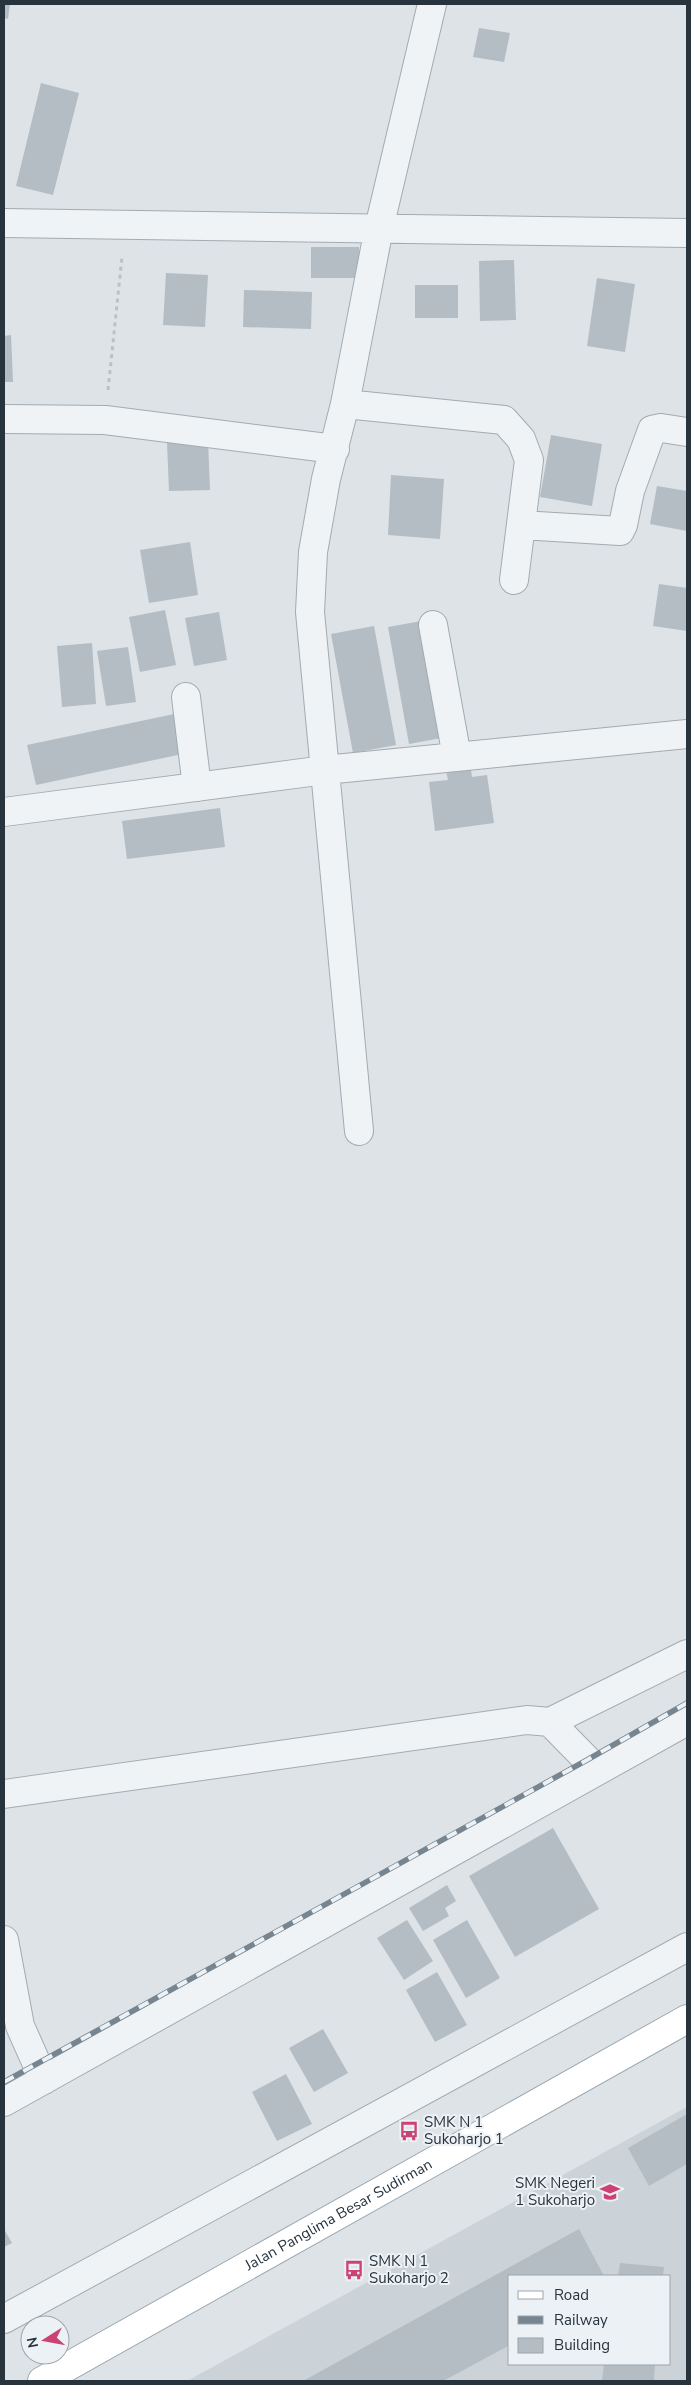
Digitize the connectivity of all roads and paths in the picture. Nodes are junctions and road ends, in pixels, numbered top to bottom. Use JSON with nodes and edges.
{"nodes":[{"id":1,"x":432,"y":4,"type":"edge"},
{"id":2,"x":4,"y":223,"type":"edge"},
{"id":3,"x":125,"y":225,"type":"junction"},
{"id":4,"x":380,"y":228,"type":"junction"},
{"id":5,"x":687,"y":233,"type":"edge"},
{"id":6,"x":345,"y":404,"type":"junction"},
{"id":7,"x":4,"y":420,"type":"edge"},
{"id":8,"x":106,"y":420,"type":"junction"},
{"id":9,"x":687,"y":432,"type":"edge"},
{"id":10,"x":335,"y":448,"type":"junction"},
{"id":11,"x":521,"y":525,"type":"junction"},
{"id":12,"x":514,"y":580,"type":"dead end"},
{"id":13,"x":433,"y":625,"type":"dead end"},
{"id":14,"x":186,"y":697,"type":"dead end"},
{"id":15,"x":687,"y":734,"type":"edge"},
{"id":16,"x":456,"y":757,"type":"junction"},
{"id":17,"x":325,"y":770,"type":"junction"},
{"id":18,"x":197,"y":787,"type":"junction"},
{"id":19,"x":4,"y":812,"type":"edge"},
{"id":20,"x":359,"y":1131,"type":"dead end"},
{"id":21,"x":687,"y":1654,"type":"edge"},
{"id":22,"x":687,"y":1721,"type":"edge"},
{"id":23,"x":550,"y":1722,"type":"junction"},
{"id":24,"x":598,"y":1770,"type":"junction"},
{"id":25,"x":4,"y":1794,"type":"edge"},
{"id":26,"x":4,"y":1940,"type":"edge"},
{"id":27,"x":687,"y":1948,"type":"edge"},
{"id":28,"x":687,"y":2020,"type":"edge"},
{"id":29,"x":44,"y":2080,"type":"junction"},
{"id":30,"x":4,"y":2102,"type":"edge"},
{"id":31,"x":4,"y":2319,"type":"edge"},
{"id":32,"x":42,"y":2381,"type":"edge"}],
"edges":[{"from":1,"to":4,"type":"street"},
{"from":2,"to":3,"type":"street"},
{"from":3,"to":4,"type":"street"},
{"from":3,"to":8,"type":"path"},
{"from":4,"to":5,"type":"street"},
{"from":4,"to":6,"type":"street"},
{"from":6,"to":10,"type":"street"},
{"from":6,"to":11,"type":"street"},
{"from":7,"to":8,"type":"street"},
{"from":8,"to":10,"type":"street"},
{"from":9,"to":11,"type":"street"},
{"from":10,"to":17,"type":"street"},
{"from":11,"to":12,"type":"street"},
{"from":13,"to":16,"type":"street"},
{"from":14,"to":18,"type":"street"},
{"from":15,"to":16,"type":"street"},
{"from":16,"to":17,"type":"street"},
{"from":17,"to":18,"type":"street"},
{"from":17,"to":20,"type":"street"},
{"from":18,"to":19,"type":"street"},
{"from":21,"to":23,"type":"street"},
{"from":22,"to":24,"type":"street"},
{"from":23,"to":24,"type":"street"},
{"from":23,"to":25,"type":"street"},
{"from":24,"to":29,"type":"street"},
{"from":26,"to":29,"type":"street"},
{"from":27,"to":31,"type":"street"},
{"from":28,"to":32,"type":"main road","name":"Jalan Panglima Besar Sudirman"},
{"from":29,"to":30,"type":"street"}]}
